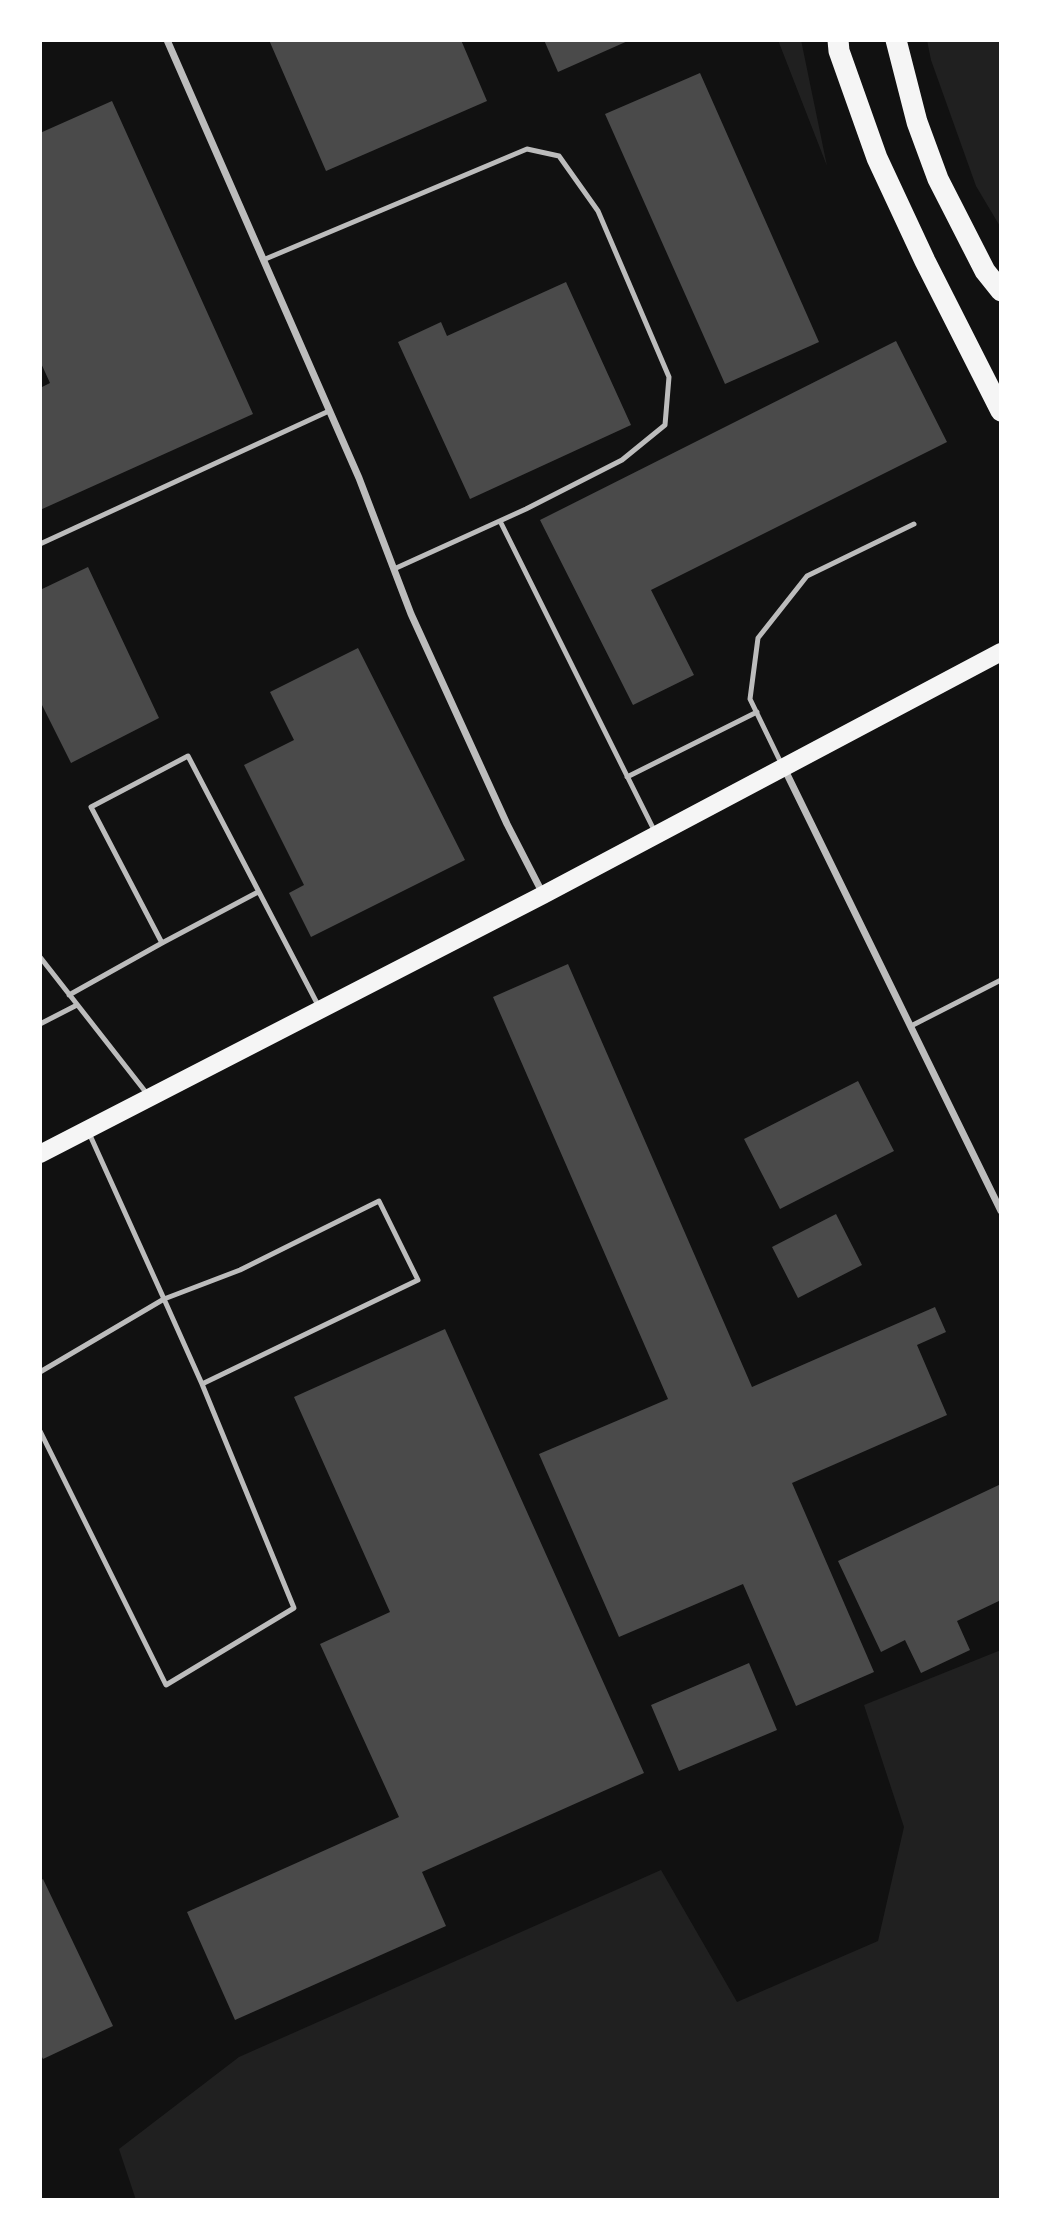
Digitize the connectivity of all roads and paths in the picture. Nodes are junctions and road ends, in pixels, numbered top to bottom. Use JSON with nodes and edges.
{"nodes":[{"id":1,"x":167,"y":40,"type":"edge"},
{"id":2,"x":838,"y":40,"type":"edge"},
{"id":3,"x":895,"y":40,"type":"edge"},
{"id":4,"x":263,"y":260,"type":"junction"},
{"id":5,"x":1001,"y":291,"type":"edge"},
{"id":6,"x":329,"y":411,"type":"junction"},
{"id":7,"x":1001,"y":411,"type":"edge"},
{"id":8,"x":500,"y":521,"type":"junction"},
{"id":9,"x":914,"y":524,"type":"dead end"},
{"id":10,"x":40,"y":544,"type":"edge"},
{"id":11,"x":394,"y":569,"type":"junction"},
{"id":12,"x":1001,"y":652,"type":"edge"},
{"id":13,"x":757,"y":712,"type":"junction"},
{"id":14,"x":784,"y":768,"type":"junction"},
{"id":15,"x":628,"y":777,"type":"junction"},
{"id":16,"x":656,"y":835,"type":"junction"},
{"id":17,"x":258,"y":892,"type":"junction"},
{"id":18,"x":544,"y":895,"type":"junction"},
{"id":19,"x":162,"y":943,"type":"junction"},
{"id":20,"x":40,"y":957,"type":"edge"},
{"id":21,"x":1001,"y":980,"type":"edge"},
{"id":22,"x":69,"y":995,"type":"junction"},
{"id":23,"x":77,"y":1005,"type":"junction"},
{"id":24,"x":321,"y":1010,"type":"junction"},
{"id":25,"x":40,"y":1024,"type":"edge"},
{"id":26,"x":911,"y":1026,"type":"junction"},
{"id":27,"x":150,"y":1098,"type":"junction"},
{"id":28,"x":88,"y":1130,"type":"junction"},
{"id":29,"x":40,"y":1154,"type":"edge"},
{"id":30,"x":1001,"y":1211,"type":"edge"},
{"id":31,"x":164,"y":1299,"type":"junction"},
{"id":32,"x":40,"y":1372,"type":"edge"},
{"id":33,"x":202,"y":1384,"type":"junction"},
{"id":34,"x":40,"y":1432,"type":"edge"}],
"edges":[{"from":1,"to":4,"type":"street"},
{"from":2,"to":7,"type":"highway"},
{"from":3,"to":5,"type":"highway"},
{"from":4,"to":6,"type":"street"},
{"from":4,"to":8,"type":"lane"},
{"from":6,"to":10,"type":"lane"},
{"from":6,"to":11,"type":"street"},
{"from":8,"to":11,"type":"lane"},
{"from":8,"to":15,"type":"lane"},
{"from":9,"to":13,"type":"lane"},
{"from":11,"to":18,"type":"street"},
{"from":12,"to":14,"type":"main road"},
{"from":13,"to":14,"type":"lane"},
{"from":13,"to":15,"type":"lane"},
{"from":14,"to":16,"type":"main road"},
{"from":14,"to":26,"type":"street"},
{"from":15,"to":16,"type":"lane"},
{"from":16,"to":18,"type":"main road"},
{"from":17,"to":19,"type":"lane"},
{"from":17,"to":19,"type":"lane"},
{"from":17,"to":24,"type":"lane"},
{"from":18,"to":24,"type":"main road"},
{"from":19,"to":22,"type":"lane"},
{"from":20,"to":22,"type":"lane"},
{"from":21,"to":26,"type":"lane"},
{"from":22,"to":23,"type":"lane"},
{"from":23,"to":25,"type":"lane"},
{"from":23,"to":27,"type":"lane"},
{"from":24,"to":27,"type":"main road"},
{"from":26,"to":30,"type":"street"},
{"from":27,"to":28,"type":"main road"},
{"from":28,"to":29,"type":"main road"},
{"from":28,"to":31,"type":"lane"},
{"from":31,"to":32,"type":"lane"},
{"from":31,"to":33,"type":"lane"},
{"from":31,"to":33,"type":"lane"},
{"from":33,"to":34,"type":"lane"}]}
